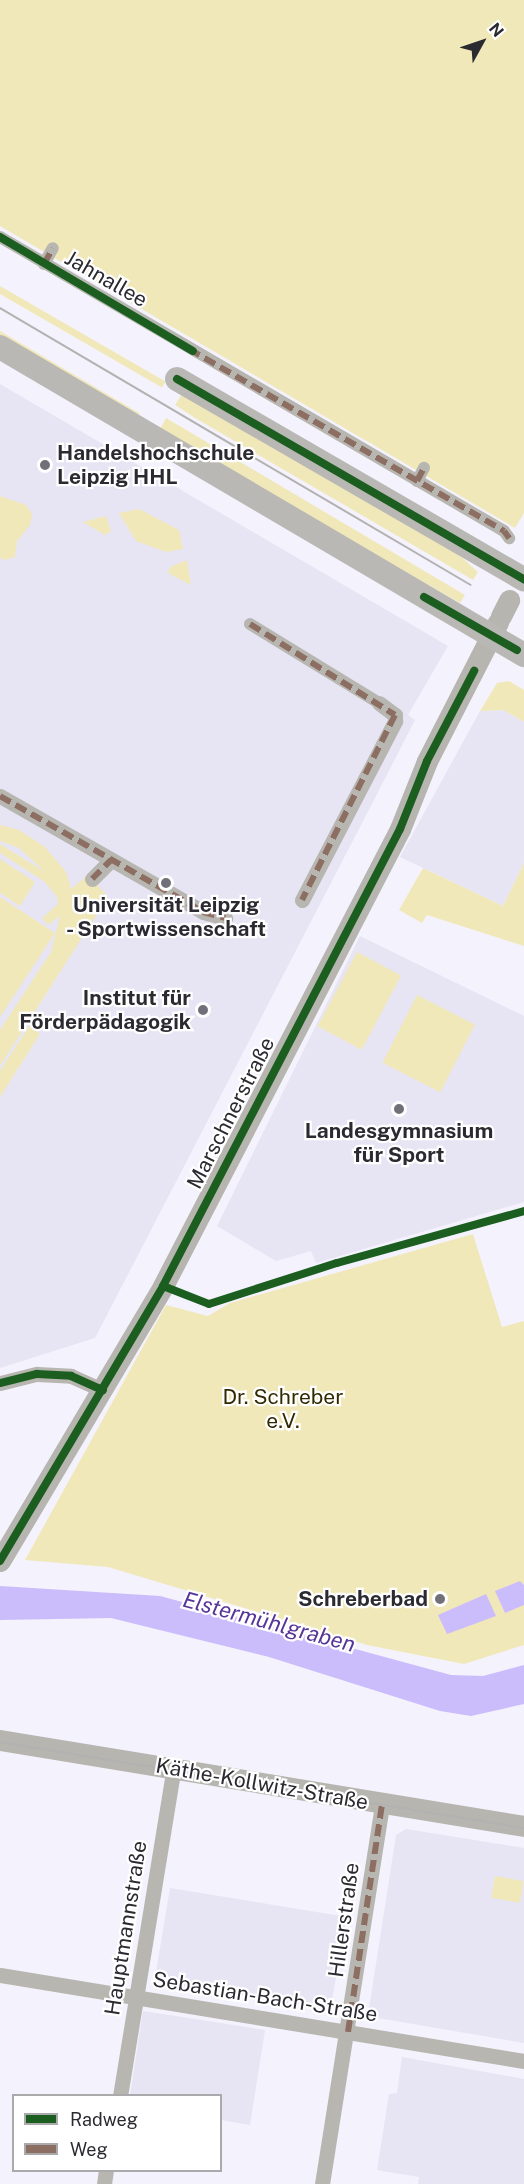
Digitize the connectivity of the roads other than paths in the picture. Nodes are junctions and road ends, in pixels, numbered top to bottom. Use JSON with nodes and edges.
{"nodes":[{"id":1,"x":0,"y":237,"type":"edge"},
{"id":2,"x":52,"y":248,"type":"dead end"},
{"id":3,"x":44,"y":264,"type":"junction"},
{"id":4,"x":0,"y":347,"type":"edge"},
{"id":5,"x":177,"y":379,"type":"dead end"},
{"id":6,"x":424,"y":468,"type":"dead end"},
{"id":7,"x":417,"y":481,"type":"junction"},
{"id":8,"x":509,"y":538,"type":"dead end"},
{"id":9,"x":523,"y":575,"type":"edge"},
{"id":10,"x":500,"y":617,"type":"junction"},
{"id":11,"x":250,"y":624,"type":"dead end"},
{"id":12,"x":524,"y":655,"type":"edge"},
{"id":13,"x":379,"y":703,"type":"joint"},
{"id":14,"x":0,"y":796,"type":"edge"},
{"id":15,"x":111,"y":860,"type":"junction"},
{"id":16,"x":92,"y":879,"type":"dead end"},
{"id":17,"x":302,"y":900,"type":"dead end"},
{"id":18,"x":225,"y":918,"type":"dead end"},
{"id":19,"x":0,"y":1383,"type":"edge"},
{"id":20,"x":103,"y":1390,"type":"junction"},
{"id":21,"x":0,"y":1561,"type":"edge"},
{"id":22,"x":0,"y":1740,"type":"edge"},
{"id":23,"x":174,"y":1768,"type":"junction"},
{"id":24,"x":382,"y":1805,"type":"junction"},
{"id":25,"x":524,"y":1826,"type":"edge"},
{"id":26,"x":0,"y":1975,"type":"edge"},
{"id":27,"x":137,"y":1997,"type":"junction"},
{"id":28,"x":348,"y":2032,"type":"junction"},
{"id":29,"x":524,"y":2061,"type":"edge"},
{"id":30,"x":120,"y":2094,"type":"edge"},
{"id":31,"x":322,"y":2184,"type":"edge"}],
"edges":[{"from":1,"to":3,"type":"street","name":"Jahnallee"},
{"from":2,"to":3,"type":"street","name":"Jahnallee"},
{"from":3,"to":7,"type":"street","name":"Jahnallee"},
{"from":4,"to":10,"type":"main road"},
{"from":5,"to":9,"type":"main road"},
{"from":6,"to":7,"type":"street"},
{"from":7,"to":8,"type":"street","name":"Jahnallee"},
{"from":9,"to":10,"type":"main road","name":"Marschnerstraße"},
{"from":10,"to":12,"type":"main road"},
{"from":10,"to":20,"type":"main road","name":"Marschnerstraße"},
{"from":11,"to":13,"type":"street"},
{"from":13,"to":17,"type":"street"},
{"from":14,"to":15,"type":"street"},
{"from":15,"to":16,"type":"street"},
{"from":15,"to":18,"type":"street"},
{"from":19,"to":20,"type":"street"},
{"from":20,"to":21,"type":"main road","name":"Marschnerstraße"},
{"from":22,"to":23,"type":"main road","name":"Käthe-Kollwitz-Straße"},
{"from":23,"to":24,"type":"main road","name":"Käthe-Kollwitz-Straße"},
{"from":23,"to":27,"type":"street","name":"Hauptmannstraße"},
{"from":24,"to":25,"type":"main road","name":"Käthe-Kollwitz-Straße"},
{"from":24,"to":28,"type":"street","name":"Hillerstraße"},
{"from":26,"to":27,"type":"street","name":"Sebastian-Bach-Straße"},
{"from":27,"to":28,"type":"street","name":"Sebastian-Bach-Straße"},
{"from":27,"to":30,"type":"street","name":"Hauptmannstraße"},
{"from":28,"to":29,"type":"street","name":"Sebastian-Bach-Straße"},
{"from":28,"to":31,"type":"street","name":"Hillerstraße"}]}
